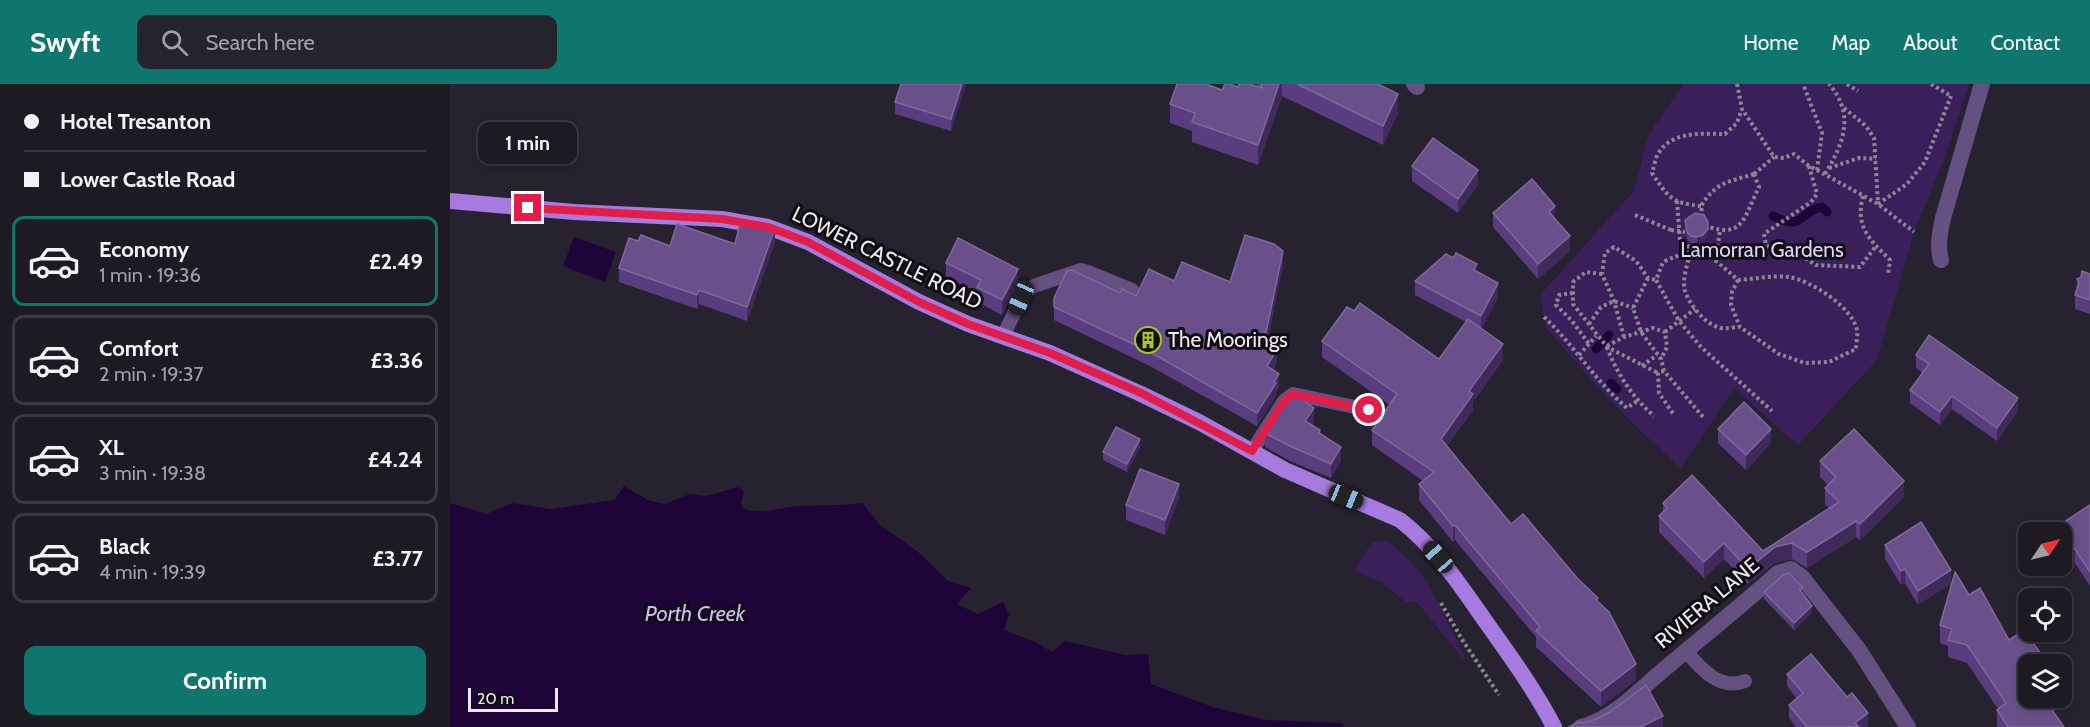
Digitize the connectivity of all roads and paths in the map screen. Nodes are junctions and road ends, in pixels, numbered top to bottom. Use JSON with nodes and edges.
{"nodes":[{"id":1,"x":1737,"y":84,"type":"edge"},
{"id":2,"x":1803,"y":84,"type":"edge"},
{"id":3,"x":1829,"y":84,"type":"edge"},
{"id":4,"x":1847,"y":84,"type":"edge"},
{"id":5,"x":1931,"y":84,"type":"edge"},
{"id":6,"x":1982,"y":84,"type":"edge"},
{"id":7,"x":1953,"y":90,"type":"dead end"},
{"id":8,"x":1858,"y":91,"type":"dead end"},
{"id":9,"x":1951,"y":96,"type":"junction"},
{"id":10,"x":1844,"y":108,"type":"junction"},
{"id":11,"x":1742,"y":109,"type":"junction"},
{"id":12,"x":1774,"y":157,"type":"junction"},
{"id":13,"x":1876,"y":159,"type":"junction"},
{"id":14,"x":1809,"y":166,"type":"junction"},
{"id":15,"x":1829,"y":168,"type":"junction"},
{"id":16,"x":1817,"y":170,"type":"junction"},
{"id":17,"x":1754,"y":174,"type":"junction"},
{"id":18,"x":1825,"y":174,"type":"junction"},
{"id":19,"x":1863,"y":196,"type":"junction"},
{"id":20,"x":1677,"y":200,"type":"junction"},
{"id":21,"x":450,"y":201,"type":"edge"},
{"id":22,"x":1878,"y":204,"type":"junction"},
{"id":23,"x":1701,"y":206,"type":"junction"},
{"id":24,"x":1635,"y":215,"type":"dead end"},
{"id":25,"x":1719,"y":231,"type":"junction"},
{"id":26,"x":1685,"y":232,"type":"edge"},
{"id":27,"x":1914,"y":232,"type":"dead end"},
{"id":28,"x":1876,"y":246,"type":"junction"},
{"id":29,"x":1697,"y":253,"type":"junction"},
{"id":30,"x":1690,"y":254,"type":"junction"},
{"id":31,"x":1708,"y":255,"type":"junction"},
{"id":32,"x":1941,"y":260,"type":"dead end"},
{"id":33,"x":1602,"y":274,"type":"junction"},
{"id":34,"x":1888,"y":275,"type":"dead end"},
{"id":35,"x":1648,"y":278,"type":"junction"},
{"id":36,"x":1656,"y":280,"type":"junction"},
{"id":37,"x":1738,"y":280,"type":"junction"},
{"id":38,"x":1132,"y":290,"type":"dead end"},
{"id":39,"x":1573,"y":293,"type":"junction"},
{"id":40,"x":1614,"y":301,"type":"junction"},
{"id":41,"x":1633,"y":308,"type":"junction"},
{"id":42,"x":1695,"y":309,"type":"junction"},
{"id":43,"x":1544,"y":317,"type":"dead end"},
{"id":44,"x":1679,"y":321,"type":"junction"},
{"id":45,"x":1589,"y":324,"type":"junction"},
{"id":46,"x":1740,"y":327,"type":"junction"},
{"id":47,"x":1641,"y":332,"type":"junction"},
{"id":48,"x":1665,"y":332,"type":"junction"},
{"id":49,"x":1003,"y":336,"type":"junction"},
{"id":50,"x":1596,"y":336,"type":"junction"},
{"id":51,"x":1624,"y":337,"type":"junction"},
{"id":52,"x":1589,"y":344,"type":"junction"},
{"id":53,"x":1607,"y":347,"type":"junction"},
{"id":54,"x":1579,"y":355,"type":"junction"},
{"id":55,"x":1659,"y":357,"type":"junction"},
{"id":56,"x":1642,"y":366,"type":"junction"},
{"id":57,"x":1664,"y":371,"type":"junction"},
{"id":58,"x":1658,"y":373,"type":"junction"},
{"id":59,"x":1637,"y":401,"type":"junction"},
{"id":60,"x":1369,"y":410,"type":"dead end"},
{"id":61,"x":1772,"y":411,"type":"dead end"},
{"id":62,"x":1674,"y":415,"type":"dead end"},
{"id":63,"x":1654,"y":416,"type":"dead end"},
{"id":64,"x":1703,"y":417,"type":"dead end"},
{"id":65,"x":1252,"y":451,"type":"junction"},
{"id":66,"x":1686,"y":651,"type":"junction"},
{"id":67,"x":1745,"y":681,"type":"dead end"},
{"id":68,"x":1554,"y":727,"type":"edge"},
{"id":69,"x":1581,"y":727,"type":"edge"},
{"id":70,"x":1908,"y":727,"type":"edge"}],
"edges":[{"from":1,"to":11,"type":"path"},
{"from":2,"to":16,"type":"path"},
{"from":3,"to":10,"type":"path"},
{"from":4,"to":8,"type":"path"},
{"from":5,"to":9,"type":"path"},
{"from":6,"to":32,"type":"street"},
{"from":7,"to":9,"type":"path"},
{"from":9,"to":22,"type":"path"},
{"from":10,"to":13,"type":"path"},
{"from":10,"to":15,"type":"path"},
{"from":11,"to":12,"type":"path"},
{"from":11,"to":20,"type":"path"},
{"from":12,"to":14,"type":"path"},
{"from":12,"to":17,"type":"path"},
{"from":13,"to":15,"type":"path"},
{"from":13,"to":22,"type":"path"},
{"from":14,"to":16,"type":"path"},
{"from":14,"to":28,"type":"path"},
{"from":15,"to":18,"type":"path"},
{"from":16,"to":18,"type":"path"},
{"from":17,"to":23,"type":"path"},
{"from":17,"to":25,"type":"path"},
{"from":18,"to":19,"type":"path"},
{"from":19,"to":22,"type":"path"},
{"from":19,"to":28,"type":"path"},
{"from":20,"to":23,"type":"path"},
{"from":20,"to":29,"type":"path"},
{"from":21,"to":49,"type":"main road","name":"LOWER CASTLE ROAD"},
{"from":22,"to":27,"type":"path"},
{"from":23,"to":25,"type":"path"},
{"from":24,"to":26,"type":"path","bridge":true},
{"from":25,"to":31,"type":"path"},
{"from":28,"to":34,"type":"path"},
{"from":29,"to":30,"type":"path"},
{"from":29,"to":31,"type":"path"},
{"from":30,"to":36,"type":"path"},
{"from":30,"to":42,"type":"path"},
{"from":31,"to":37,"type":"path"},
{"from":33,"to":35,"type":"path"},
{"from":33,"to":39,"type":"path"},
{"from":33,"to":40,"type":"path"},
{"from":35,"to":36,"type":"path"},
{"from":35,"to":41,"type":"path"},
{"from":36,"to":44,"type":"path"},
{"from":37,"to":46,"type":"path"},
{"from":37,"to":46,"type":"path"},
{"from":38,"to":49,"type":"lane"},
{"from":39,"to":45,"type":"path"},
{"from":39,"to":52,"type":"path"},
{"from":40,"to":41,"type":"path"},
{"from":40,"to":45,"type":"path"},
{"from":40,"to":51,"type":"path"},
{"from":41,"to":47,"type":"path"},
{"from":42,"to":44,"type":"path"},
{"from":42,"to":46,"type":"path"},
{"from":43,"to":54,"type":"path"},
{"from":44,"to":48,"type":"path"},
{"from":44,"to":61,"type":"path"},
{"from":45,"to":50,"type":"path"},
{"from":47,"to":48,"type":"path"},
{"from":47,"to":51,"type":"path"},
{"from":47,"to":55,"type":"path"},
{"from":48,"to":55,"type":"path"},
{"from":49,"to":65,"type":"main road","name":"LOWER CASTLE ROAD"},
{"from":50,"to":52,"type":"path"},
{"from":50,"to":53,"type":"path"},
{"from":51,"to":53,"type":"path"},
{"from":52,"to":54,"type":"path"},
{"from":53,"to":56,"type":"path"},
{"from":53,"to":59,"type":"path"},
{"from":54,"to":59,"type":"path"},
{"from":55,"to":56,"type":"path"},
{"from":55,"to":57,"type":"path"},
{"from":56,"to":58,"type":"path"},
{"from":57,"to":58,"type":"path"},
{"from":57,"to":64,"type":"path"},
{"from":58,"to":62,"type":"path"},
{"from":59,"to":63,"type":"path"},
{"from":60,"to":65,"type":"lane"},
{"from":65,"to":68,"type":"main road","name":"LOWER CASTLE ROAD"},
{"from":66,"to":67,"type":"lane"},
{"from":66,"to":69,"type":"street","name":"RIVIERA LANE"},
{"from":66,"to":70,"type":"street","name":"RIVIERA LANE"}]}
